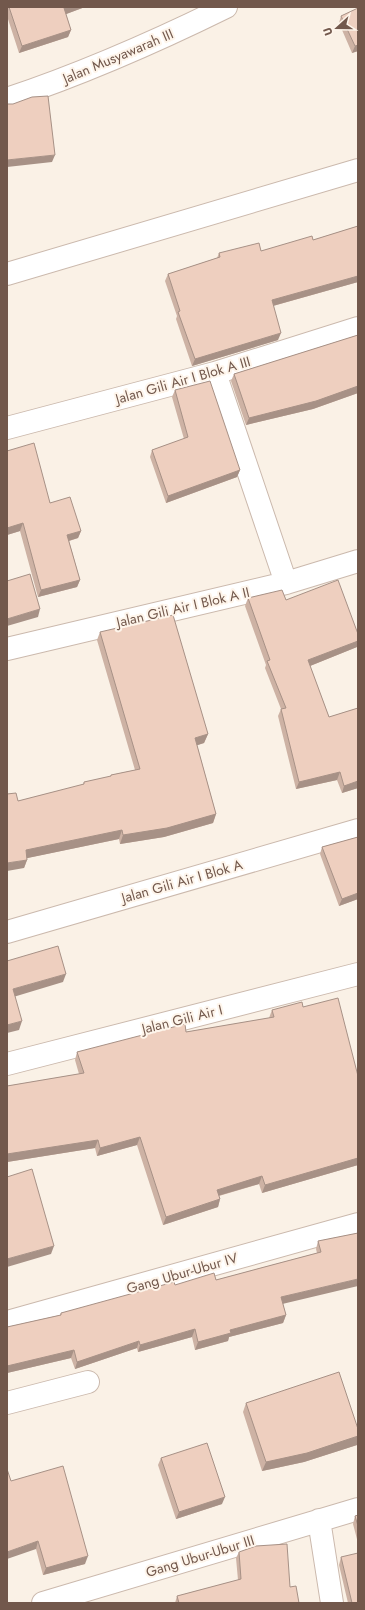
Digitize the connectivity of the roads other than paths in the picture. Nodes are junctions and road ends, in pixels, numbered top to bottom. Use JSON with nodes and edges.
{"nodes":[{"id":1,"x":226,"y":7,"type":"edge"},
{"id":2,"x":7,"y":99,"type":"edge"},
{"id":3,"x":358,"y":170,"type":"edge"},
{"id":4,"x":7,"y":274,"type":"edge"},
{"id":5,"x":358,"y":328,"type":"edge"},
{"id":6,"x":216,"y":373,"type":"junction"},
{"id":7,"x":7,"y":428,"type":"edge"},
{"id":8,"x":358,"y":562,"type":"edge"},
{"id":9,"x":286,"y":583,"type":"junction"},
{"id":10,"x":7,"y":648,"type":"edge"},
{"id":11,"x":358,"y":830,"type":"edge"},
{"id":12,"x":7,"y":932,"type":"edge"},
{"id":13,"x":358,"y":974,"type":"edge"},
{"id":14,"x":7,"y":1064,"type":"edge"},
{"id":15,"x":358,"y":1224,"type":"edge"},
{"id":16,"x":7,"y":1322,"type":"edge"},
{"id":17,"x":88,"y":1382,"type":"dead end"},
{"id":18,"x":7,"y":1403,"type":"edge"},
{"id":19,"x":358,"y":1509,"type":"edge"},
{"id":20,"x":319,"y":1520,"type":"junction"},
{"id":21,"x":43,"y":1603,"type":"edge"},
{"id":22,"x":332,"y":1603,"type":"edge"}],
"edges":[{"from":1,"to":2,"type":"street","name":"Jalan Musyawarah III"},
{"from":3,"to":4,"type":"street"},
{"from":5,"to":6,"type":"street","name":"Jalan Gili Air I Blok A III"},
{"from":6,"to":7,"type":"street","name":"Jalan Gili Air I Blok A III"},
{"from":6,"to":9,"type":"street"},
{"from":8,"to":9,"type":"street","name":"Jalan Gili Air I Blok A II"},
{"from":9,"to":10,"type":"street","name":"Jalan Gili Air I Blok A II"},
{"from":11,"to":12,"type":"street","name":"Jalan Gili Air I Blok A"},
{"from":13,"to":14,"type":"street","name":"Jalan Gili Air I"},
{"from":15,"to":16,"type":"street","name":"Gang Ubur-Ubur IV"},
{"from":17,"to":18,"type":"street"},
{"from":19,"to":20,"type":"street","name":"Gang Ubur-Ubur III"},
{"from":20,"to":21,"type":"street","name":"Gang Ubur-Ubur III"},
{"from":20,"to":22,"type":"street"}]}
